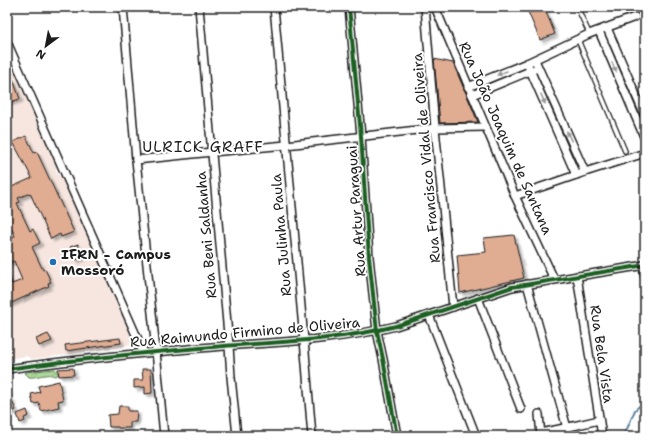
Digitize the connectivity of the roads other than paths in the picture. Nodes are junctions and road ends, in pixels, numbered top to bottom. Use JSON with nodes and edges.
{"nodes":[{"id":1,"x":123,"y":7,"type":"edge"},
{"id":2,"x":200,"y":7,"type":"edge"},
{"id":3,"x":274,"y":7,"type":"edge"},
{"id":4,"x":349,"y":7,"type":"edge"},
{"id":5,"x":425,"y":7,"type":"edge"},
{"id":6,"x":435,"y":7,"type":"edge"},
{"id":7,"x":577,"y":7,"type":"edge"},
{"id":8,"x":635,"y":17,"type":"dead end"},
{"id":9,"x":607,"y":28,"type":"junction"},
{"id":10,"x":599,"y":31,"type":"junction"},
{"id":11,"x":589,"y":34,"type":"junction"},
{"id":12,"x":578,"y":40,"type":"junction"},
{"id":13,"x":7,"y":42,"type":"edge"},
{"id":14,"x":535,"y":60,"type":"junction"},
{"id":15,"x":527,"y":63,"type":"junction"},
{"id":16,"x":539,"y":67,"type":"junction"},
{"id":17,"x":531,"y":71,"type":"junction"},
{"id":18,"x":468,"y":87,"type":"junction"},
{"id":19,"x":472,"y":96,"type":"junction"},
{"id":20,"x":645,"y":116,"type":"edge"},
{"id":21,"x":485,"y":127,"type":"junction"},
{"id":22,"x":435,"y":128,"type":"junction"},
{"id":23,"x":362,"y":136,"type":"junction"},
{"id":24,"x":645,"y":139,"type":"edge"},
{"id":25,"x":286,"y":145,"type":"junction"},
{"id":26,"x":626,"y":151,"type":"dead end"},
{"id":27,"x":212,"y":152,"type":"junction"},
{"id":28,"x":645,"y":153,"type":"edge"},
{"id":29,"x":136,"y":160,"type":"junction"},
{"id":30,"x":585,"y":172,"type":"junction"},
{"id":31,"x":576,"y":175,"type":"junction"},
{"id":32,"x":515,"y":196,"type":"junction"},
{"id":33,"x":644,"y":265,"type":"edge"},
{"id":34,"x":577,"y":276,"type":"junction"},
{"id":35,"x":645,"y":277,"type":"edge"},
{"id":36,"x":554,"y":280,"type":"junction"},
{"id":37,"x":527,"y":284,"type":"junction"},
{"id":38,"x":478,"y":298,"type":"junction"},
{"id":39,"x":453,"y":307,"type":"junction"},
{"id":40,"x":429,"y":316,"type":"junction"},
{"id":41,"x":377,"y":331,"type":"junction"},
{"id":42,"x":304,"y":340,"type":"junction"},
{"id":43,"x":229,"y":346,"type":"junction"},
{"id":44,"x":156,"y":352,"type":"junction"},
{"id":45,"x":144,"y":353,"type":"junction"},
{"id":46,"x":7,"y":369,"type":"edge"},
{"id":47,"x":521,"y":409,"type":"dead end"},
{"id":48,"x":539,"y":414,"type":"dead end"},
{"id":49,"x":599,"y":420,"type":"junction"},
{"id":50,"x":568,"y":428,"type":"junction"},
{"id":51,"x":541,"y":434,"type":"edge"},
{"id":52,"x":164,"y":436,"type":"edge"},
{"id":53,"x":237,"y":436,"type":"edge"},
{"id":54,"x":312,"y":436,"type":"edge"},
{"id":55,"x":397,"y":436,"type":"edge"},
{"id":56,"x":476,"y":436,"type":"edge"},
{"id":57,"x":571,"y":436,"type":"edge"},
{"id":58,"x":602,"y":436,"type":"edge"}],
"edges":[{"from":1,"to":29,"type":"street"},
{"from":2,"to":27,"type":"street","name":"Rua Beni Saldanha"},
{"from":3,"to":25,"type":"street","name":"Rua Julinha Paula"},
{"from":4,"to":23,"type":"street","name":"Rua Artur Paraguai"},
{"from":5,"to":22,"type":"street","name":"Rua Francisco Vidal de Oliveira"},
{"from":6,"to":18,"type":"street","name":"Rua João Joaquim de Santana"},
{"from":7,"to":11,"type":"lane"},
{"from":8,"to":9,"type":"street"},
{"from":9,"to":10,"type":"street"},
{"from":9,"to":20,"type":"street"},
{"from":10,"to":11,"type":"street"},
{"from":10,"to":24,"type":"street","one_way":true},
{"from":11,"to":12,"type":"street"},
{"from":12,"to":14,"type":"street"},
{"from":12,"to":26,"type":"lane"},
{"from":13,"to":45,"type":"street"},
{"from":14,"to":15,"type":"street"},
{"from":14,"to":16,"type":"street"},
{"from":15,"to":17,"type":"street"},
{"from":15,"to":18,"type":"street","one_way":true},
{"from":16,"to":17,"type":"street"},
{"from":30,"to":16,"type":"street","one_way":true},
{"from":17,"to":19,"type":"street"},
{"from":17,"to":31,"type":"street","one_way":true},
{"from":18,"to":19,"type":"street","name":"Rua João Joaquim de Santana"},
{"from":19,"to":21,"type":"street","name":"Rua João Joaquim de Santana"},
{"from":21,"to":22,"type":"street"},
{"from":21,"to":32,"type":"street","name":"Rua João Joaquim de Santana"},
{"from":22,"to":23,"type":"street"},
{"from":22,"to":39,"type":"street","name":"Rua Francisco Vidal de Oliveira"},
{"from":23,"to":25,"type":"street"},
{"from":23,"to":41,"type":"street","name":"Rua Artur Paraguai"},
{"from":25,"to":27,"type":"street"},
{"from":25,"to":42,"type":"street","name":"Rua Julinha Paula"},
{"from":27,"to":29,"type":"street"},
{"from":27,"to":43,"type":"street","name":"Rua Beni Saldanha"},
{"from":28,"to":30,"type":"street"},
{"from":29,"to":44,"type":"street"},
{"from":30,"to":31,"type":"street"},
{"from":31,"to":32,"type":"street"},
{"from":32,"to":36,"type":"street","name":"Rua João Joaquim de Santana"},
{"from":33,"to":34,"type":"street","name":"Rua Raimundo Firmino de Oliveira"},
{"from":33,"to":35,"type":"street"},
{"from":34,"to":36,"type":"street","name":"Rua Raimundo Firmino de Oliveira"},
{"from":34,"to":49,"type":"street","name":"Rua Bela Vista"},
{"from":36,"to":37,"type":"street","name":"Rua Raimundo Firmino de Oliveira"},
{"from":37,"to":38,"type":"street","name":"Rua Raimundo Firmino de Oliveira"},
{"from":37,"to":50,"type":"street"},
{"from":38,"to":39,"type":"street","name":"Rua Raimundo Firmino de Oliveira"},
{"from":38,"to":47,"type":"street"},
{"from":39,"to":40,"type":"street","name":"Rua Raimundo Firmino de Oliveira"},
{"from":40,"to":41,"type":"street","name":"Rua Raimundo Firmino de Oliveira"},
{"from":40,"to":56,"type":"street"},
{"from":41,"to":42,"type":"street","name":"Rua Raimundo Firmino de Oliveira"},
{"from":41,"to":55,"type":"street","name":"Rua Artur Paraguai"},
{"from":42,"to":43,"type":"street","name":"Rua Raimundo Firmino de Oliveira"},
{"from":42,"to":54,"type":"street","name":"Rua Julinha Paula"},
{"from":43,"to":44,"type":"street","name":"Rua Raimundo Firmino de Oliveira"},
{"from":43,"to":53,"type":"street","name":"Rua Beni Saldanha"},
{"from":44,"to":45,"type":"street","name":"Rua Raimundo Firmino de Oliveira"},
{"from":44,"to":52,"type":"street"},
{"from":45,"to":46,"type":"street","name":"Rua Raimundo Firmino de Oliveira"},
{"from":48,"to":51,"type":"street"},
{"from":49,"to":50,"type":"street"},
{"from":49,"to":58,"type":"street","name":"Rua Bela Vista"},
{"from":50,"to":51,"type":"street"},
{"from":50,"to":57,"type":"street"}]}
